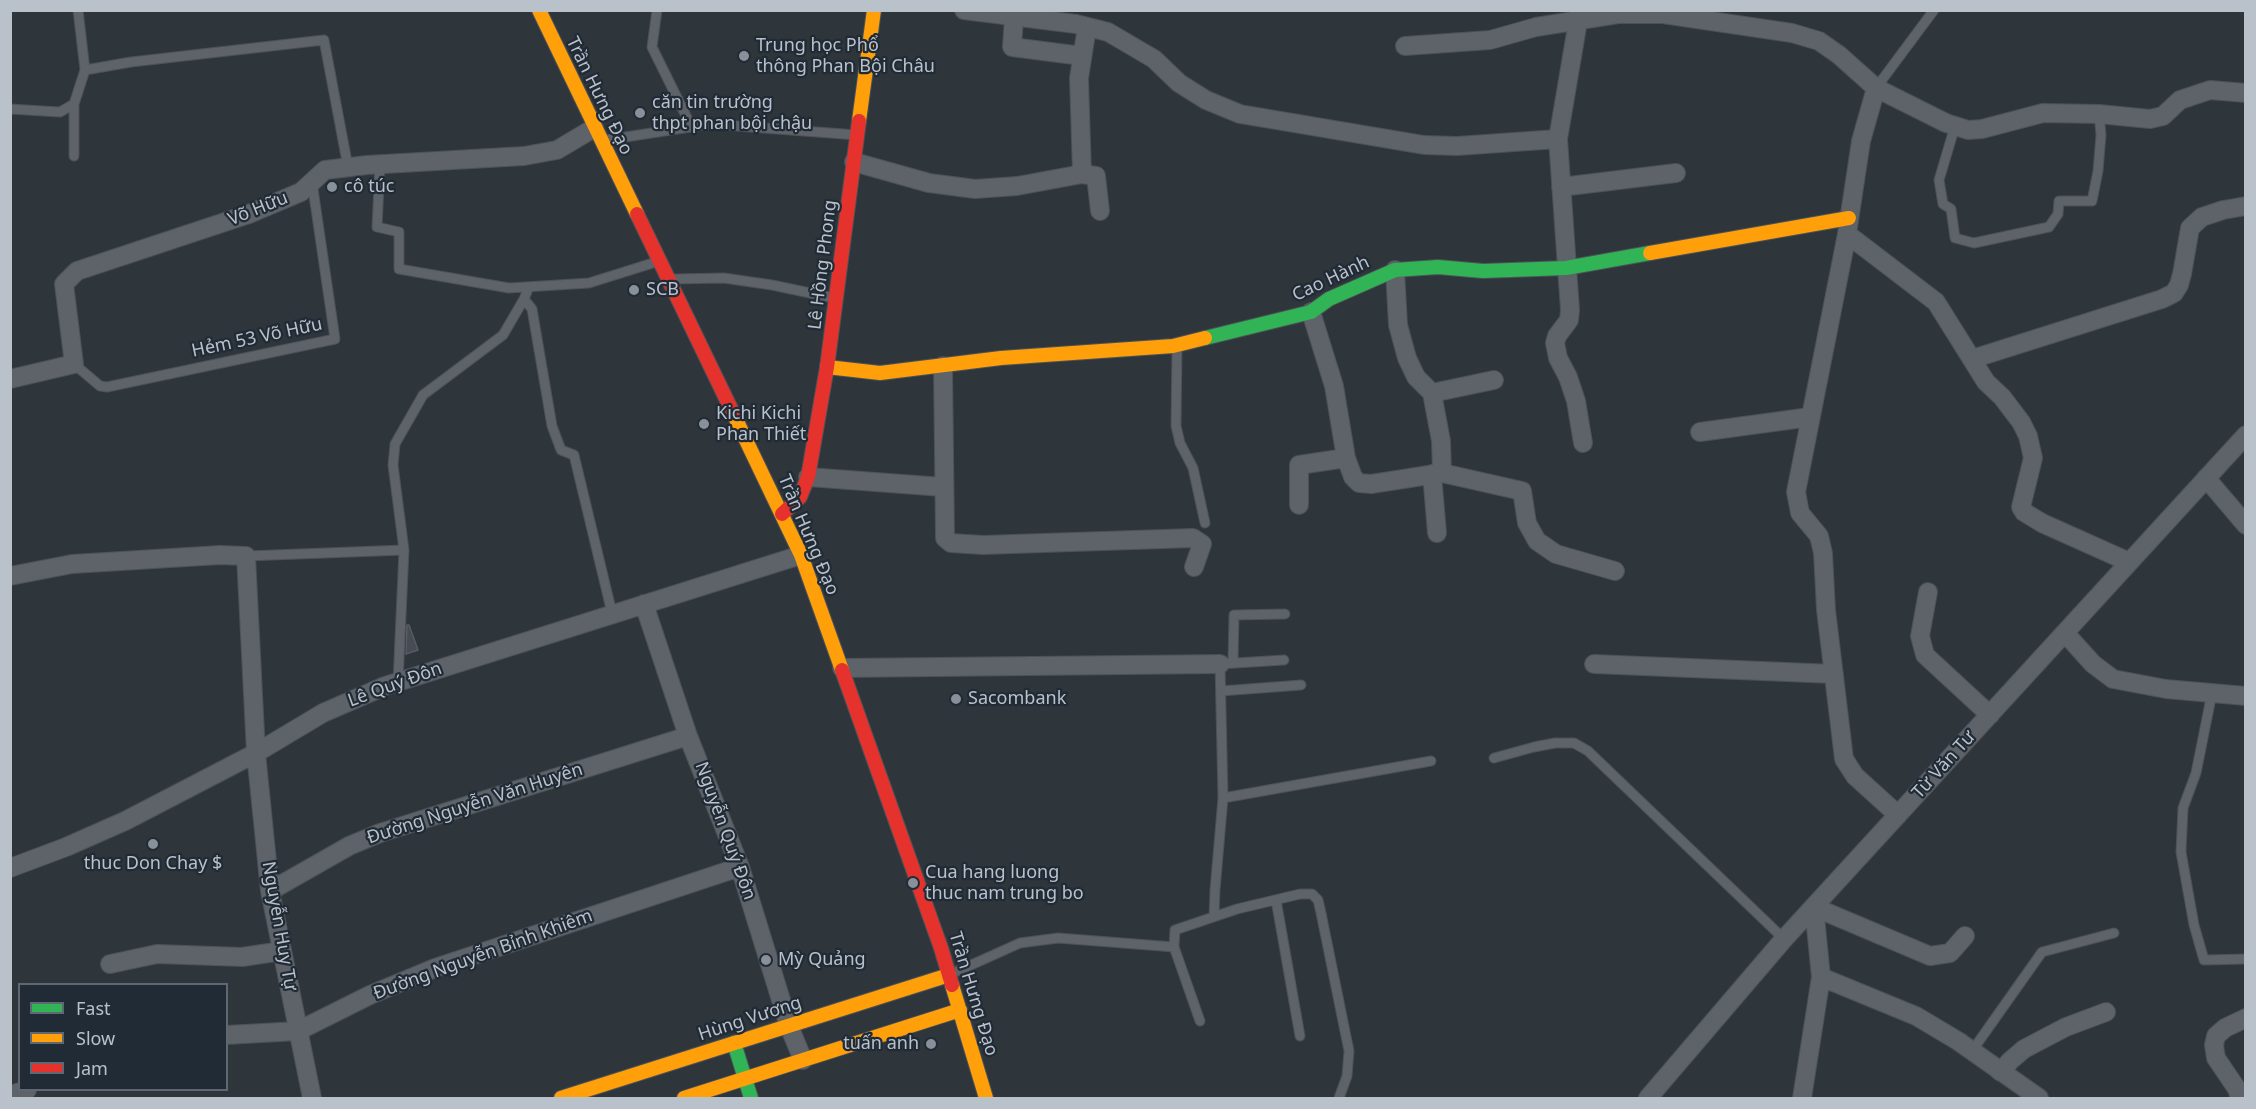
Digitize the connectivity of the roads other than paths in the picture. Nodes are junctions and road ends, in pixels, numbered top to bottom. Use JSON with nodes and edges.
{"nodes":[{"id":1,"x":78,"y":10,"type":"edge"},
{"id":2,"x":539,"y":10,"type":"edge"},
{"id":3,"x":657,"y":10,"type":"edge"},
{"id":4,"x":874,"y":10,"type":"edge"},
{"id":5,"x":964,"y":10,"type":"edge"},
{"id":6,"x":1934,"y":10,"type":"edge"},
{"id":7,"x":1578,"y":16,"type":"edge"},
{"id":8,"x":1014,"y":17,"type":"junction"},
{"id":9,"x":1069,"y":17,"type":"edge"},
{"id":10,"x":1087,"y":27,"type":"junction"},
{"id":11,"x":1405,"y":46,"type":"dead end"},
{"id":12,"x":1083,"y":56,"type":"junction"},
{"id":13,"x":85,"y":70,"type":"junction"},
{"id":14,"x":1876,"y":88,"type":"junction"},
{"id":15,"x":2246,"y":93,"type":"edge"},
{"id":16,"x":74,"y":104,"type":"junction"},
{"id":17,"x":10,"y":109,"type":"edge"},
{"id":18,"x":2099,"y":114,"type":"junction"},
{"id":19,"x":691,"y":126,"type":"junction"},
{"id":20,"x":1955,"y":126,"type":"junction"},
{"id":21,"x":597,"y":134,"type":"junction"},
{"id":22,"x":858,"y":135,"type":"junction"},
{"id":23,"x":1558,"y":139,"type":"junction"},
{"id":24,"x":74,"y":156,"type":"dead end"},
{"id":25,"x":854,"y":162,"type":"junction"},
{"id":26,"x":380,"y":164,"type":"junction"},
{"id":27,"x":348,"y":167,"type":"junction"},
{"id":28,"x":1676,"y":173,"type":"dead end"},
{"id":29,"x":1082,"y":174,"type":"junction"},
{"id":30,"x":312,"y":182,"type":"junction"},
{"id":31,"x":1562,"y":187,"type":"junction"},
{"id":32,"x":2246,"y":206,"type":"edge"},
{"id":33,"x":1100,"y":211,"type":"dead end"},
{"id":34,"x":1848,"y":226,"type":"junction"},
{"id":35,"x":659,"y":261,"type":"junction"},
{"id":36,"x":1566,"y":268,"type":"junction"},
{"id":37,"x":1395,"y":270,"type":"junction"},
{"id":38,"x":668,"y":280,"type":"junction"},
{"id":39,"x":529,"y":287,"type":"junction"},
{"id":40,"x":524,"y":299,"type":"junction"},
{"id":41,"x":836,"y":299,"type":"junction"},
{"id":42,"x":1311,"y":312,"type":"junction"},
{"id":43,"x":1178,"y":345,"type":"junction"},
{"id":44,"x":1972,"y":359,"type":"junction"},
{"id":45,"x":74,"y":364,"type":"junction"},
{"id":46,"x":943,"y":366,"type":"junction"},
{"id":47,"x":827,"y":367,"type":"junction"},
{"id":48,"x":10,"y":379,"type":"edge"},
{"id":49,"x":1494,"y":380,"type":"dead end"},
{"id":50,"x":1432,"y":393,"type":"junction"},
{"id":51,"x":1810,"y":417,"type":"junction"},
{"id":52,"x":1700,"y":432,"type":"dead end"},
{"id":53,"x":2246,"y":435,"type":"edge"},
{"id":54,"x":1583,"y":443,"type":"dead end"},
{"id":55,"x":1346,"y":458,"type":"junction"},
{"id":56,"x":1437,"y":474,"type":"junction"},
{"id":57,"x":808,"y":477,"type":"junction"},
{"id":58,"x":2206,"y":478,"type":"junction"},
{"id":59,"x":943,"y":487,"type":"junction"},
{"id":60,"x":1299,"y":505,"type":"dead end"},
{"id":61,"x":782,"y":514,"type":"junction"},
{"id":62,"x":1205,"y":523,"type":"dead end"},
{"id":63,"x":2246,"y":525,"type":"edge"},
{"id":64,"x":1437,"y":533,"type":"dead end"},
{"id":65,"x":404,"y":550,"type":"junction"},
{"id":66,"x":801,"y":555,"type":"junction"},
{"id":67,"x":246,"y":556,"type":"junction"},
{"id":68,"x":2129,"y":562,"type":"junction"},
{"id":69,"x":1194,"y":567,"type":"dead end"},
{"id":70,"x":1616,"y":571,"type":"dead end"},
{"id":71,"x":10,"y":576,"type":"edge"},
{"id":72,"x":1928,"y":592,"type":"dead end"},
{"id":73,"x":644,"y":604,"type":"junction"},
{"id":74,"x":612,"y":613,"type":"junction"},
{"id":75,"x":1285,"y":614,"type":"dead end"},
{"id":76,"x":2064,"y":633,"type":"junction"},
{"id":77,"x":1284,"y":660,"type":"dead end"},
{"id":78,"x":1227,"y":664,"type":"junction"},
{"id":79,"x":1594,"y":664,"type":"dead end"},
{"id":80,"x":842,"y":668,"type":"junction"},
{"id":81,"x":1833,"y":674,"type":"junction"},
{"id":82,"x":398,"y":682,"type":"junction"},
{"id":83,"x":1301,"y":685,"type":"dead end"},
{"id":84,"x":1221,"y":691,"type":"junction"},
{"id":85,"x":2212,"y":693,"type":"junction"},
{"id":86,"x":2246,"y":696,"type":"edge"},
{"id":87,"x":1990,"y":715,"type":"junction"},
{"id":88,"x":688,"y":736,"type":"junction"},
{"id":89,"x":256,"y":753,"type":"junction"},
{"id":90,"x":1494,"y":758,"type":"dead end"},
{"id":91,"x":1431,"y":761,"type":"dead end"},
{"id":92,"x":1223,"y":798,"type":"junction"},
{"id":93,"x":1898,"y":815,"type":"junction"},
{"id":94,"x":740,"y":867,"type":"junction"},
{"id":95,"x":10,"y":868,"type":"edge"},
{"id":96,"x":270,"y":891,"type":"junction"},
{"id":97,"x":1276,"y":900,"type":"junction"},
{"id":98,"x":1814,"y":907,"type":"junction"},
{"id":99,"x":1214,"y":916,"type":"junction"},
{"id":100,"x":2114,"y":933,"type":"dead end"},
{"id":101,"x":1965,"y":936,"type":"dead end"},
{"id":102,"x":1784,"y":939,"type":"junction"},
{"id":103,"x":1174,"y":947,"type":"junction"},
{"id":104,"x":282,"y":951,"type":"junction"},
{"id":105,"x":2246,"y":959,"type":"edge"},
{"id":106,"x":110,"y":964,"type":"dead end"},
{"id":107,"x":949,"y":975,"type":"junction"},
{"id":108,"x":1821,"y":977,"type":"junction"},
{"id":109,"x":960,"y":1010,"type":"junction"},
{"id":110,"x":2106,"y":1012,"type":"dead end"},
{"id":111,"x":2246,"y":1018,"type":"edge"},
{"id":112,"x":1200,"y":1021,"type":"dead end"},
{"id":113,"x":789,"y":1026,"type":"junction"},
{"id":114,"x":298,"y":1031,"type":"junction"},
{"id":115,"x":228,"y":1035,"type":"edge"},
{"id":116,"x":1300,"y":1036,"type":"dead end"},
{"id":117,"x":734,"y":1043,"type":"junction"},
{"id":118,"x":1972,"y":1051,"type":"junction"},
{"id":119,"x":804,"y":1060,"type":"junction"},
{"id":120,"x":2001,"y":1072,"type":"junction"},
{"id":121,"x":746,"y":1080,"type":"junction"},
{"id":122,"x":312,"y":1098,"type":"edge"},
{"id":123,"x":561,"y":1098,"type":"edge"},
{"id":124,"x":684,"y":1098,"type":"edge"},
{"id":125,"x":751,"y":1098,"type":"edge"},
{"id":126,"x":986,"y":1098,"type":"edge"},
{"id":127,"x":1340,"y":1098,"type":"edge"},
{"id":128,"x":1648,"y":1098,"type":"edge"},
{"id":129,"x":1802,"y":1098,"type":"edge"},
{"id":130,"x":2039,"y":1098,"type":"edge"},
{"id":131,"x":2240,"y":1098,"type":"edge"}],
"edges":[{"from":1,"to":13,"type":"lane"},
{"from":2,"to":21,"type":"main road","name":"Trần Hưng Đạo"},
{"from":3,"to":19,"type":"lane"},
{"from":4,"to":22,"type":"main road","name":"Lê Hồng Phong"},
{"from":5,"to":8,"type":"street"},
{"from":6,"to":14,"type":"lane"},
{"from":7,"to":11,"type":"street"},
{"from":7,"to":14,"type":"street"},
{"from":7,"to":23,"type":"street"},
{"from":8,"to":9,"type":"street"},
{"from":8,"to":12,"type":"street"},
{"from":9,"to":10,"type":"street"},
{"from":10,"to":12,"type":"street"},
{"from":10,"to":23,"type":"street"},
{"from":12,"to":29,"type":"street"},
{"from":13,"to":16,"type":"lane"},
{"from":13,"to":27,"type":"lane"},
{"from":14,"to":20,"type":"street"},
{"from":14,"to":34,"type":"street"},
{"from":15,"to":18,"type":"street"},
{"from":16,"to":17,"type":"lane"},
{"from":16,"to":24,"type":"lane"},
{"from":18,"to":20,"type":"street"},
{"from":18,"to":20,"type":"lane"},
{"from":19,"to":21,"type":"lane"},
{"from":19,"to":22,"type":"lane"},
{"from":21,"to":26,"type":"street","name":"Võ Hữu"},
{"from":21,"to":35,"type":"main road","name":"Trần Hưng Đạo"},
{"from":22,"to":25,"type":"main road","name":"Lê Hồng Phong"},
{"from":23,"to":31,"type":"street"},
{"from":25,"to":29,"type":"street"},
{"from":25,"to":41,"type":"main road","name":"Lê Hồng Phong"},
{"from":26,"to":27,"type":"street","name":"Võ Hữu"},
{"from":26,"to":39,"type":"lane"},
{"from":27,"to":30,"type":"street","name":"Võ Hữu"},
{"from":28,"to":31,"type":"street"},
{"from":29,"to":33,"type":"street"},
{"from":30,"to":45,"type":"street","name":"Võ Hữu"},
{"from":30,"to":45,"type":"lane","name":"Hẻm 53 Võ Hữu"},
{"from":31,"to":36,"type":"street"},
{"from":32,"to":44,"type":"street"},
{"from":34,"to":36,"type":"main road","name":"Cao Hành"},
{"from":34,"to":44,"type":"street"},
{"from":34,"to":51,"type":"street"},
{"from":35,"to":38,"type":"main road","name":"Trần Hưng Đạo"},
{"from":35,"to":39,"type":"lane"},
{"from":36,"to":37,"type":"main road","name":"Cao Hành"},
{"from":36,"to":54,"type":"street"},
{"from":37,"to":42,"type":"main road","name":"Cao Hành"},
{"from":37,"to":50,"type":"street"},
{"from":38,"to":41,"type":"lane"},
{"from":38,"to":61,"type":"main road","name":"Trần Hưng Đạo"},
{"from":39,"to":40,"type":"lane"},
{"from":40,"to":65,"type":"lane"},
{"from":40,"to":74,"type":"lane"},
{"from":41,"to":47,"type":"main road","name":"Lê Hồng Phong"},
{"from":42,"to":43,"type":"main road","name":"Cao Hành"},
{"from":42,"to":55,"type":"street"},
{"from":43,"to":46,"type":"main road","name":"Cao Hành"},
{"from":43,"to":62,"type":"lane"},
{"from":44,"to":68,"type":"street"},
{"from":45,"to":48,"type":"street"},
{"from":46,"to":47,"type":"main road","name":"Cao Hành"},
{"from":46,"to":59,"type":"street"},
{"from":47,"to":57,"type":"main road","name":"Lê Hồng Phong"},
{"from":49,"to":50,"type":"street"},
{"from":50,"to":56,"type":"street"},
{"from":51,"to":52,"type":"street"},
{"from":51,"to":81,"type":"street"},
{"from":53,"to":58,"type":"street","name":"Từ Văn Tư"},
{"from":55,"to":56,"type":"street"},
{"from":55,"to":60,"type":"street"},
{"from":56,"to":64,"type":"street"},
{"from":56,"to":70,"type":"street"},
{"from":57,"to":59,"type":"street"},
{"from":57,"to":61,"type":"main road","name":"Lê Hồng Phong"},
{"from":58,"to":63,"type":"street"},
{"from":58,"to":68,"type":"street","name":"Từ Văn Tư"},
{"from":59,"to":69,"type":"street"},
{"from":61,"to":66,"type":"main road","name":"Trần Hưng Đạo"},
{"from":65,"to":67,"type":"lane"},
{"from":65,"to":82,"type":"lane"},
{"from":66,"to":73,"type":"street","name":"Lê Quý Đôn"},
{"from":66,"to":80,"type":"main road","name":"Trần Hưng Đạo"},
{"from":67,"to":71,"type":"street"},
{"from":67,"to":89,"type":"street","name":"Nguyễn Huy Tự"},
{"from":68,"to":76,"type":"street","name":"Từ Văn Tư"},
{"from":72,"to":87,"type":"street"},
{"from":73,"to":74,"type":"street","name":"Lê Quý Đôn"},
{"from":73,"to":88,"type":"street","name":"Nguyễn Quý Đôn"},
{"from":74,"to":82,"type":"street","name":"Lê Quý Đôn"},
{"from":75,"to":78,"type":"lane"},
{"from":76,"to":85,"type":"street"},
{"from":76,"to":87,"type":"street","name":"Từ Văn Tư"},
{"from":77,"to":78,"type":"lane"},
{"from":78,"to":80,"type":"street"},
{"from":78,"to":84,"type":"lane"},
{"from":79,"to":81,"type":"street"},
{"from":80,"to":107,"type":"main road","name":"Trần Hưng Đạo"},
{"from":81,"to":93,"type":"street"},
{"from":82,"to":89,"type":"street","name":"Lê Quý Đôn"},
{"from":83,"to":84,"type":"lane"},
{"from":84,"to":92,"type":"lane"},
{"from":85,"to":86,"type":"street"},
{"from":85,"to":105,"type":"lane"},
{"from":87,"to":93,"type":"street","name":"Từ Văn Tư"},
{"from":88,"to":94,"type":"street","name":"Nguyễn Quý Đôn"},
{"from":88,"to":96,"type":"street","name":"Đường Nguyễn Văn Huyên"},
{"from":89,"to":95,"type":"street","name":"Lê Quý Đôn"},
{"from":89,"to":96,"type":"street","name":"Nguyễn Huy Tự"},
{"from":90,"to":102,"type":"lane"},
{"from":91,"to":92,"type":"lane"},
{"from":92,"to":99,"type":"lane"},
{"from":93,"to":98,"type":"street","name":"Từ Văn Tư"},
{"from":94,"to":113,"type":"street","name":"Nguyễn Quý Đôn"},
{"from":94,"to":114,"type":"street","name":"Đường Nguyễn Bỉnh Khiêm"},
{"from":96,"to":104,"type":"street","name":"Nguyễn Huy Tự"},
{"from":97,"to":99,"type":"lane"},
{"from":97,"to":116,"type":"lane"},
{"from":97,"to":127,"type":"lane"},
{"from":98,"to":101,"type":"street"},
{"from":98,"to":102,"type":"street","name":"Từ Văn Tư"},
{"from":98,"to":108,"type":"street"},
{"from":99,"to":103,"type":"lane"},
{"from":100,"to":118,"type":"lane"},
{"from":102,"to":128,"type":"street","name":"Từ Văn Tư"},
{"from":103,"to":107,"type":"lane"},
{"from":103,"to":112,"type":"lane"},
{"from":104,"to":106,"type":"street"},
{"from":104,"to":114,"type":"street","name":"Nguyễn Huy Tự"},
{"from":107,"to":109,"type":"main road","name":"Trần Hưng Đạo"},
{"from":107,"to":113,"type":"main road","name":"Hùng Vương"},
{"from":108,"to":118,"type":"street"},
{"from":108,"to":129,"type":"street"},
{"from":109,"to":119,"type":"main road"},
{"from":109,"to":126,"type":"main road","name":"Trần Hưng Đạo"},
{"from":110,"to":120,"type":"street"},
{"from":111,"to":131,"type":"street"},
{"from":113,"to":117,"type":"main road","name":"Hùng Vương"},
{"from":113,"to":119,"type":"street","name":"Nguyễn Quý Đôn"},
{"from":114,"to":115,"type":"street","name":"Đường Nguyễn Bỉnh Khiêm"},
{"from":114,"to":122,"type":"street","name":"Nguyễn Huy Tự"},
{"from":117,"to":121,"type":"main road"},
{"from":117,"to":123,"type":"main road","name":"Hùng Vương"},
{"from":118,"to":120,"type":"street"},
{"from":119,"to":121,"type":"main road"},
{"from":120,"to":130,"type":"street"},
{"from":121,"to":124,"type":"main road"},
{"from":121,"to":125,"type":"main road"}]}
